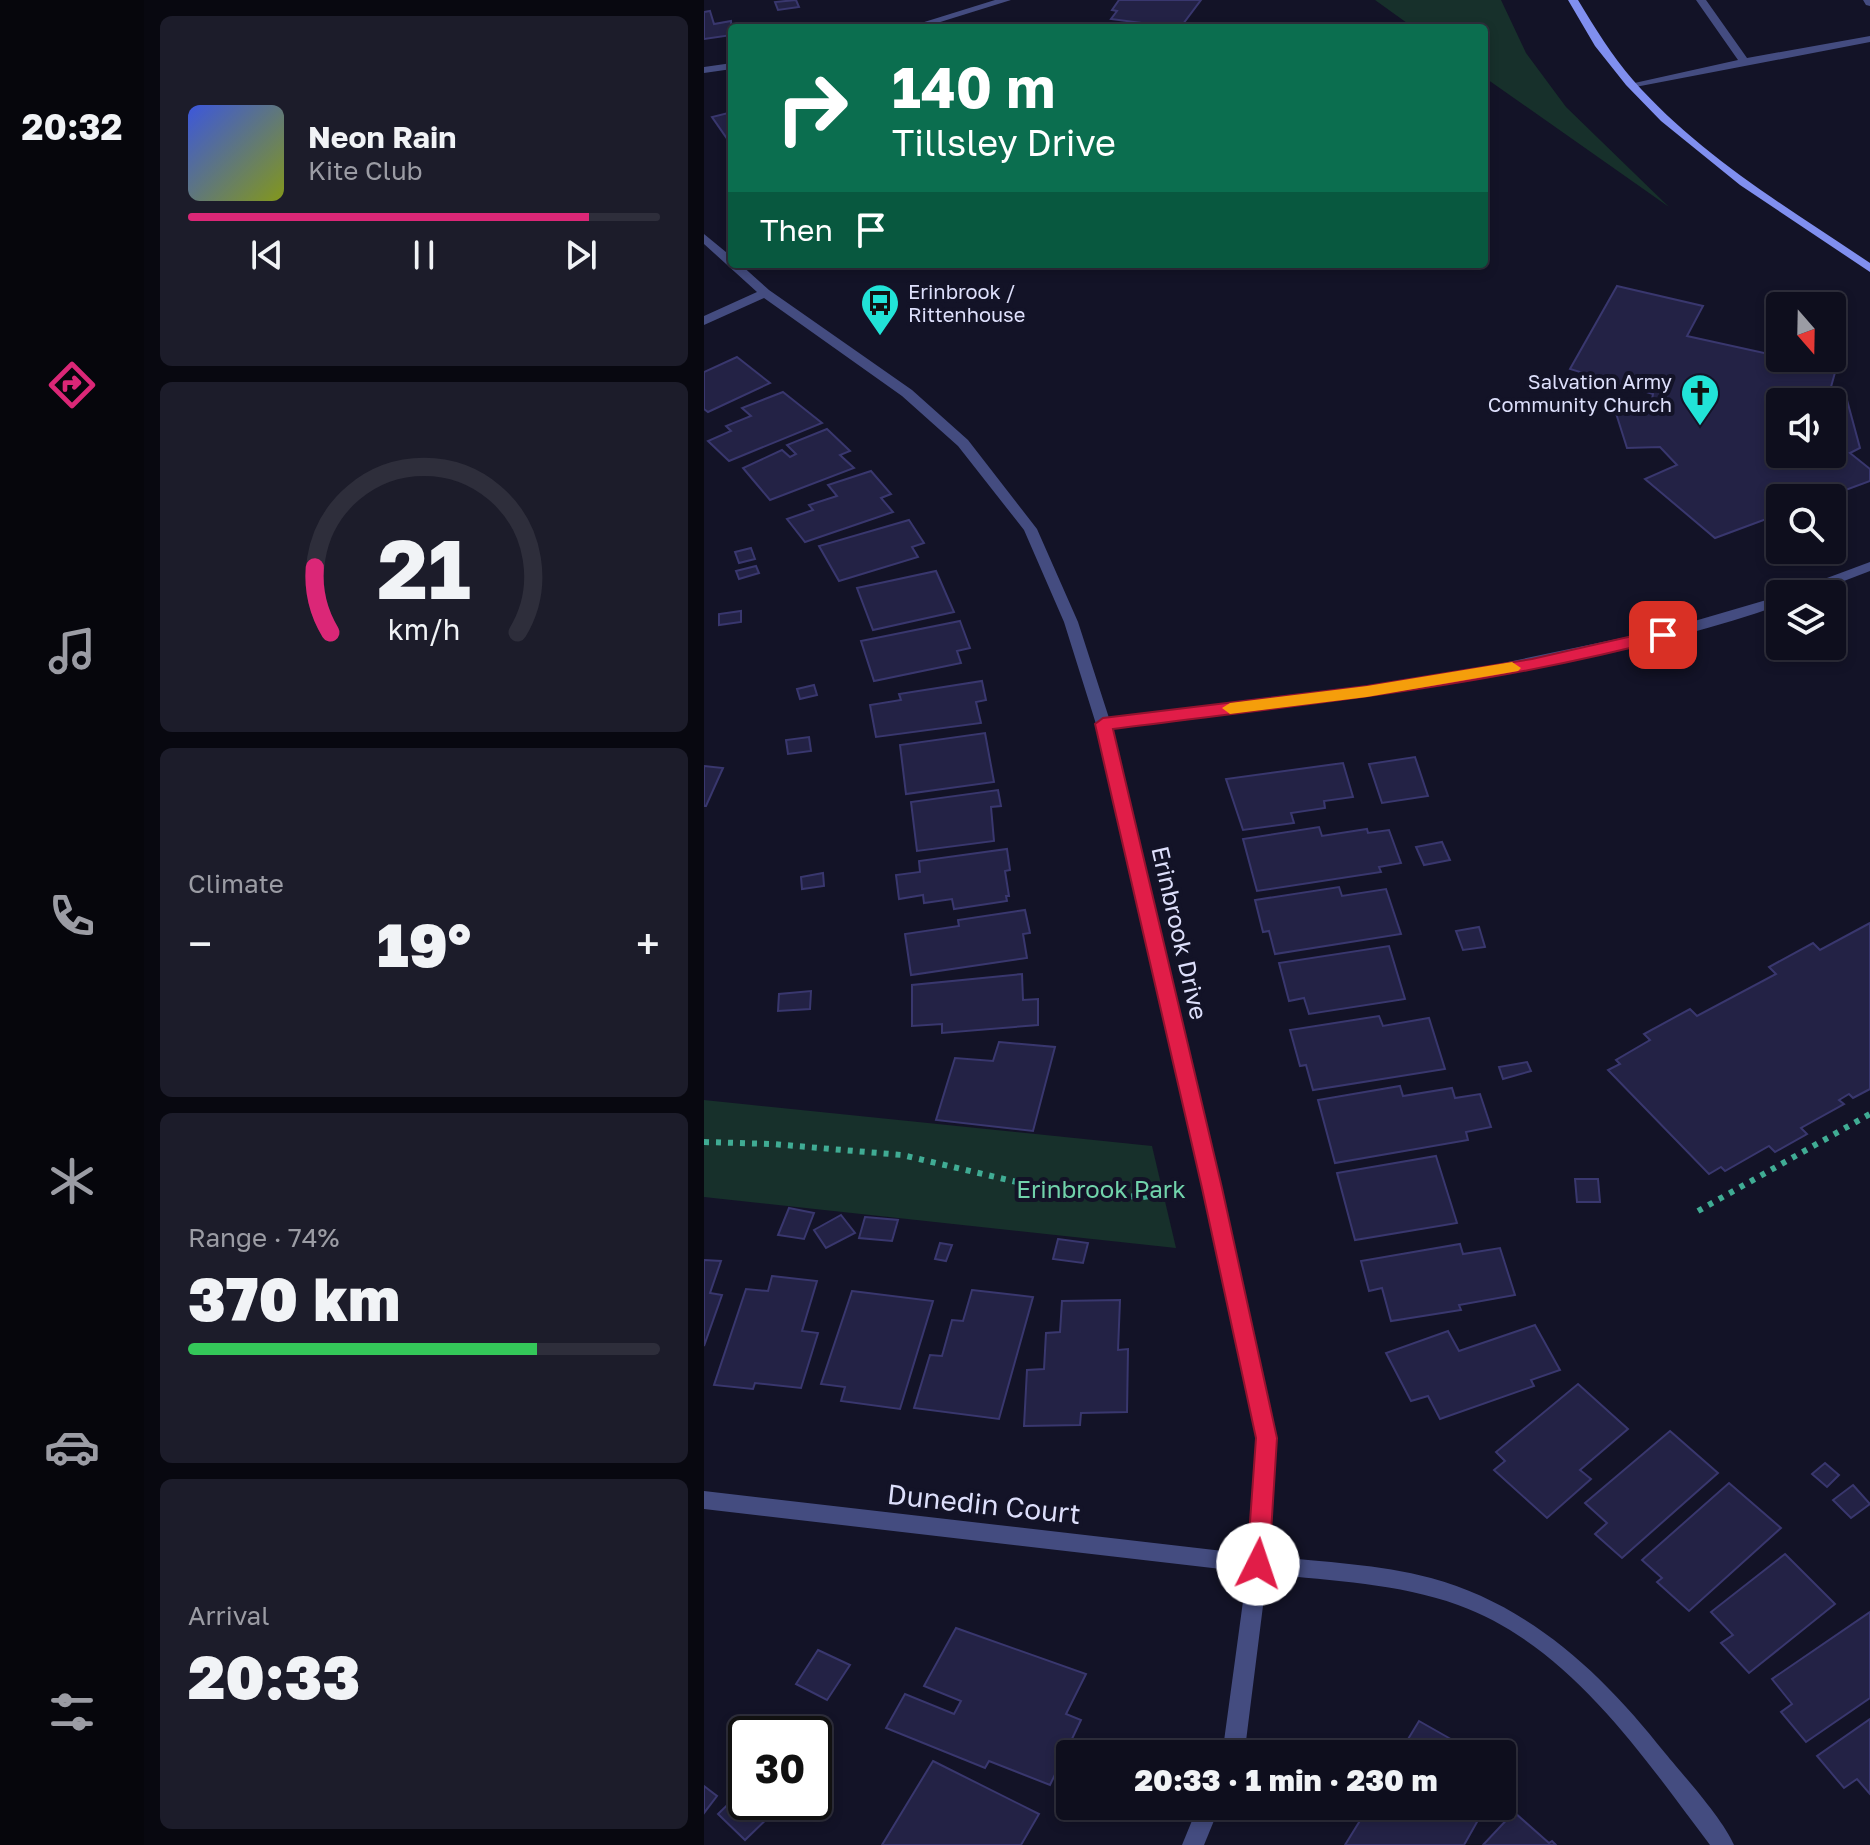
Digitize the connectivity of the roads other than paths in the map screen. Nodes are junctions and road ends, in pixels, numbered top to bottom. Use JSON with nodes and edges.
{"nodes":[{"id":1,"x":1006,"y":0,"type":"edge"},
{"id":2,"x":1573,"y":0,"type":"edge"},
{"id":3,"x":1701,"y":0,"type":"edge"},
{"id":4,"x":924,"y":24,"type":"edge"},
{"id":5,"x":1870,"y":39,"type":"edge"},
{"id":6,"x":1744,"y":61,"type":"junction"},
{"id":7,"x":728,"y":67,"type":"edge"},
{"id":8,"x":704,"y":70,"type":"edge"},
{"id":9,"x":1634,"y":86,"type":"junction"},
{"id":10,"x":704,"y":238,"type":"edge"},
{"id":11,"x":728,"y":260,"type":"edge"},
{"id":12,"x":737,"y":268,"type":"edge"},
{"id":13,"x":1870,"y":268,"type":"edge"},
{"id":14,"x":765,"y":293,"type":"junction"},
{"id":15,"x":704,"y":321,"type":"edge"},
{"id":16,"x":1870,"y":566,"type":"edge"},
{"id":17,"x":1834,"y":580,"type":"edge"},
{"id":18,"x":1766,"y":605,"type":"edge"},
{"id":19,"x":1103,"y":724,"type":"junction"},
{"id":20,"x":704,"y":1500,"type":"edge"},
{"id":21,"x":1258,"y":1564,"type":"junction"},
{"id":22,"x":1235,"y":1740,"type":"edge"},
{"id":23,"x":1203,"y":1820,"type":"edge"},
{"id":24,"x":1193,"y":1845,"type":"edge"},
{"id":25,"x":1723,"y":1845,"type":"edge"}],
"edges":[{"from":1,"to":4,"type":"street"},
{"from":2,"to":9,"type":"main road"},
{"from":3,"to":6,"type":"street"},
{"from":5,"to":6,"type":"street"},
{"from":6,"to":9,"type":"street"},
{"from":7,"to":8,"type":"street"},
{"from":9,"to":13,"type":"main road"},
{"from":10,"to":11,"type":"street","name":"Erinbrook Drive"},
{"from":12,"to":14,"type":"street","name":"Erinbrook Drive"},
{"from":14,"to":15,"type":"street"},
{"from":14,"to":19,"type":"street","name":"Erinbrook Drive"},
{"from":16,"to":17,"type":"street"},
{"from":18,"to":19,"type":"street"},
{"from":19,"to":21,"type":"street","name":"Erinbrook Drive"},
{"from":20,"to":21,"type":"street","name":"Dunedin Court"},
{"from":21,"to":22,"type":"street","name":"Erinbrook Drive"},
{"from":21,"to":25,"type":"street","name":"Dunedin Court"},
{"from":23,"to":24,"type":"street"}]}
